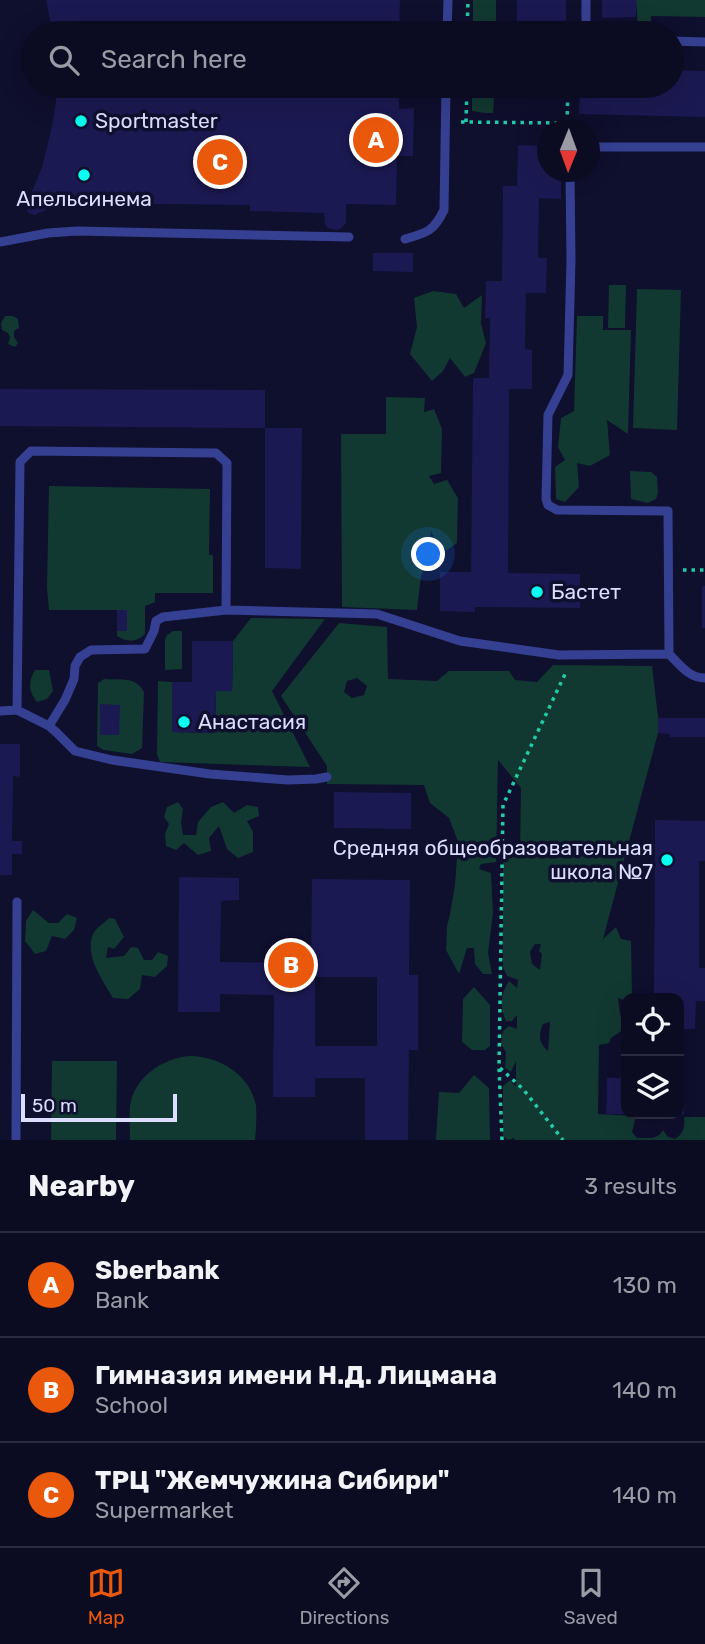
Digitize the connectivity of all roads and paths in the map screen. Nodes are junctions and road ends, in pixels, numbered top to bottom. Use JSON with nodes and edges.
{"nodes":[{"id":1,"x":448,"y":0,"type":"edge"},
{"id":2,"x":468,"y":0,"type":"edge"},
{"id":3,"x":586,"y":0,"type":"edge"},
{"id":4,"x":447,"y":21,"type":"edge"},
{"id":5,"x":467,"y":21,"type":"edge"},
{"id":6,"x":586,"y":21,"type":"edge"},
{"id":7,"x":684,"y":41,"type":"edge"},
{"id":8,"x":705,"y":41,"type":"edge"},
{"id":9,"x":446,"y":98,"type":"edge"},
{"id":10,"x":466,"y":98,"type":"edge"},
{"id":11,"x":568,"y":98,"type":"edge"},
{"id":12,"x":567,"y":119,"type":"edge"},
{"id":13,"x":537,"y":123,"type":"edge"},
{"id":14,"x":600,"y":146,"type":"edge"},
{"id":15,"x":705,"y":147,"type":"edge"},
{"id":16,"x":570,"y":182,"type":"edge"},
{"id":17,"x":349,"y":237,"type":"dead end"},
{"id":18,"x":405,"y":239,"type":"dead end"},
{"id":19,"x":0,"y":242,"type":"edge"},
{"id":20,"x":668,"y":570,"type":"junction"},
{"id":21,"x":705,"y":570,"type":"edge"},
{"id":22,"x":226,"y":610,"type":"junction"},
{"id":23,"x":669,"y":654,"type":"junction"},
{"id":24,"x":573,"y":656,"type":"junction"},
{"id":25,"x":705,"y":678,"type":"edge"},
{"id":26,"x":0,"y":710,"type":"edge"},
{"id":27,"x":17,"y":710,"type":"junction"},
{"id":28,"x":48,"y":726,"type":"junction"},
{"id":29,"x":327,"y":777,"type":"dead end"},
{"id":30,"x":17,"y":902,"type":"dead end"},
{"id":31,"x":499,"y":1067,"type":"junction"},
{"id":32,"x":16,"y":1140,"type":"edge"},
{"id":33,"x":502,"y":1140,"type":"edge"},
{"id":34,"x":563,"y":1140,"type":"edge"}],
"edges":[{"from":1,"to":4,"type":"lane"},
{"from":2,"to":5,"type":"path"},
{"from":3,"to":6,"type":"lane"},
{"from":7,"to":8,"type":"lane"},
{"from":9,"to":18,"type":"lane"},
{"from":10,"to":13,"type":"path"},
{"from":11,"to":12,"type":"path"},
{"from":14,"to":15,"type":"lane"},
{"from":16,"to":20,"type":"lane"},
{"from":17,"to":19,"type":"lane"},
{"from":20,"to":21,"type":"path"},
{"from":20,"to":23,"type":"lane"},
{"from":22,"to":24,"type":"lane"},
{"from":22,"to":27,"type":"lane"},
{"from":22,"to":28,"type":"lane"},
{"from":23,"to":24,"type":"lane"},
{"from":23,"to":25,"type":"lane"},
{"from":24,"to":31,"type":"path"},
{"from":26,"to":27,"type":"lane"},
{"from":27,"to":28,"type":"lane"},
{"from":28,"to":29,"type":"lane"},
{"from":30,"to":32,"type":"lane"},
{"from":31,"to":33,"type":"path"},
{"from":31,"to":34,"type":"path"}]}
